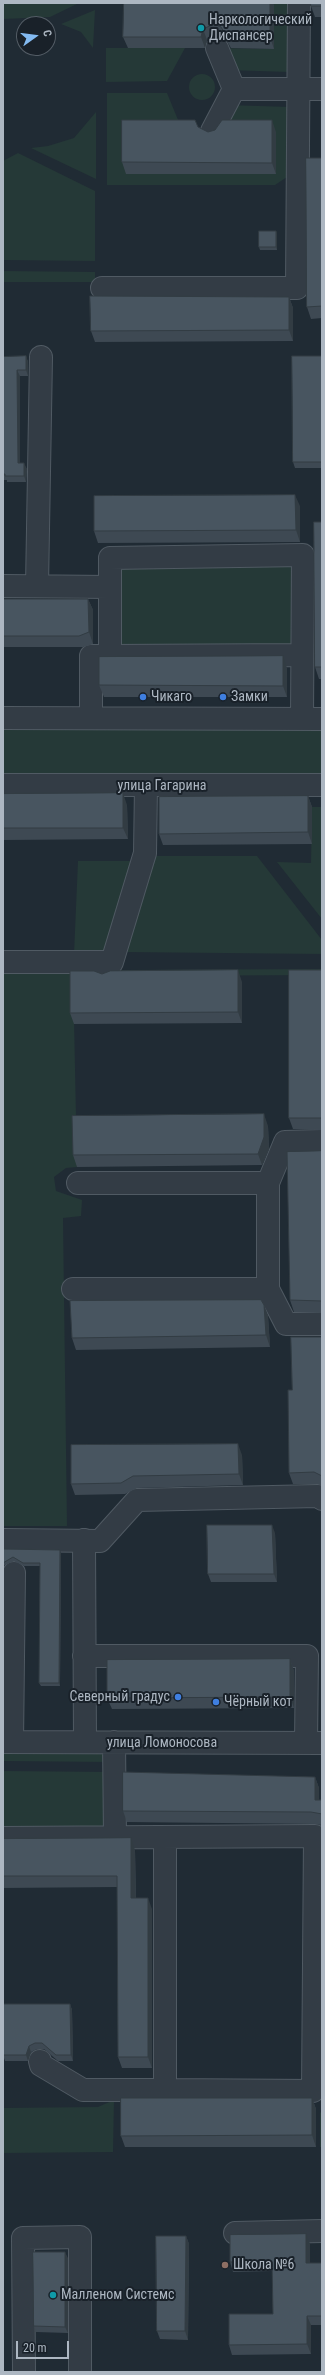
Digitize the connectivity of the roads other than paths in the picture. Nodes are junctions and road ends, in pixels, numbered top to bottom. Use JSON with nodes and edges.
{"nodes":[{"id":1,"x":299,"y":3,"type":"edge"},
{"id":2,"x":217,"y":48,"type":"dead end"},
{"id":3,"x":234,"y":89,"type":"junction"},
{"id":4,"x":299,"y":89,"type":"junction"},
{"id":5,"x":322,"y":89,"type":"edge"},
{"id":6,"x":212,"y":132,"type":"edge"},
{"id":7,"x":102,"y":288,"type":"dead end"},
{"id":8,"x":41,"y":357,"type":"dead end"},
{"id":9,"x":3,"y":586,"type":"edge"},
{"id":10,"x":37,"y":586,"type":"junction"},
{"id":11,"x":110,"y":587,"type":"junction"},
{"id":12,"x":302,"y":655,"type":"junction"},
{"id":13,"x":110,"y":656,"type":"junction"},
{"id":14,"x":3,"y":718,"type":"edge"},
{"id":15,"x":91,"y":718,"type":"junction"},
{"id":16,"x":312,"y":719,"type":"edge"},
{"id":17,"x":3,"y":785,"type":"edge"},
{"id":18,"x":322,"y":785,"type":"edge"},
{"id":19,"x":146,"y":786,"type":"junction"},
{"id":20,"x":3,"y":962,"type":"edge"},
{"id":21,"x":322,"y":1141,"type":"edge"},
{"id":22,"x":78,"y":1183,"type":"dead end"},
{"id":23,"x":268,"y":1183,"type":"junction"},
{"id":24,"x":268,"y":1288,"type":"junction"},
{"id":25,"x":73,"y":1289,"type":"dead end"},
{"id":26,"x":322,"y":1324,"type":"edge"},
{"id":27,"x":322,"y":1499,"type":"edge"},
{"id":28,"x":3,"y":1540,"type":"edge"},
{"id":29,"x":84,"y":1540,"type":"junction"},
{"id":30,"x":14,"y":1573,"type":"dead end"},
{"id":31,"x":84,"y":1656,"type":"junction"},
{"id":32,"x":7,"y":1742,"type":"edge"},
{"id":33,"x":85,"y":1742,"type":"junction"},
{"id":34,"x":114,"y":1742,"type":"junction"},
{"id":35,"x":314,"y":1743,"type":"edge"},
{"id":36,"x":115,"y":1837,"type":"junction"},
{"id":37,"x":166,"y":1837,"type":"junction"},
{"id":38,"x":3,"y":1838,"type":"edge"},
{"id":39,"x":318,"y":1989,"type":"edge"},
{"id":40,"x":40,"y":2061,"type":"dead end"},
{"id":41,"x":165,"y":2090,"type":"junction"},
{"id":42,"x":322,"y":2231,"type":"edge"},
{"id":43,"x":235,"y":2233,"type":"edge"},
{"id":44,"x":24,"y":2372,"type":"edge"},
{"id":45,"x":80,"y":2372,"type":"edge"}],
"edges":[{"from":1,"to":4,"type":"street"},
{"from":2,"to":3,"type":"street"},
{"from":3,"to":4,"type":"street"},
{"from":3,"to":6,"type":"street"},
{"from":4,"to":5,"type":"street"},
{"from":4,"to":7,"type":"street"},
{"from":8,"to":10,"type":"street"},
{"from":9,"to":10,"type":"street"},
{"from":10,"to":11,"type":"street"},
{"from":11,"to":12,"type":"street"},
{"from":11,"to":13,"type":"street"},
{"from":12,"to":13,"type":"street"},
{"from":12,"to":16,"type":"street"},
{"from":13,"to":15,"type":"street"},
{"from":14,"to":15,"type":"street"},
{"from":15,"to":16,"type":"street"},
{"from":17,"to":19,"type":"street","name":"улица Гагарина"},
{"from":18,"to":19,"type":"street","name":"улица Гагарина"},
{"from":19,"to":20,"type":"street"},
{"from":21,"to":23,"type":"street"},
{"from":22,"to":23,"type":"street"},
{"from":23,"to":24,"type":"street"},
{"from":24,"to":25,"type":"street"},
{"from":24,"to":26,"type":"street"},
{"from":27,"to":29,"type":"street"},
{"from":28,"to":29,"type":"street"},
{"from":29,"to":31,"type":"street"},
{"from":30,"to":32,"type":"street"},
{"from":31,"to":33,"type":"street"},
{"from":31,"to":35,"type":"street"},
{"from":32,"to":33,"type":"street","name":"улица Ломоносова"},
{"from":33,"to":34,"type":"street","name":"улица Ломоносова"},
{"from":34,"to":35,"type":"street","name":"улица Ломоносова"},
{"from":34,"to":36,"type":"street"},
{"from":36,"to":37,"type":"street"},
{"from":36,"to":38,"type":"street"},
{"from":37,"to":39,"type":"street"},
{"from":37,"to":41,"type":"street"},
{"from":39,"to":41,"type":"street"},
{"from":40,"to":41,"type":"street"},
{"from":42,"to":43,"type":"street"},
{"from":44,"to":45,"type":"street"}]}
